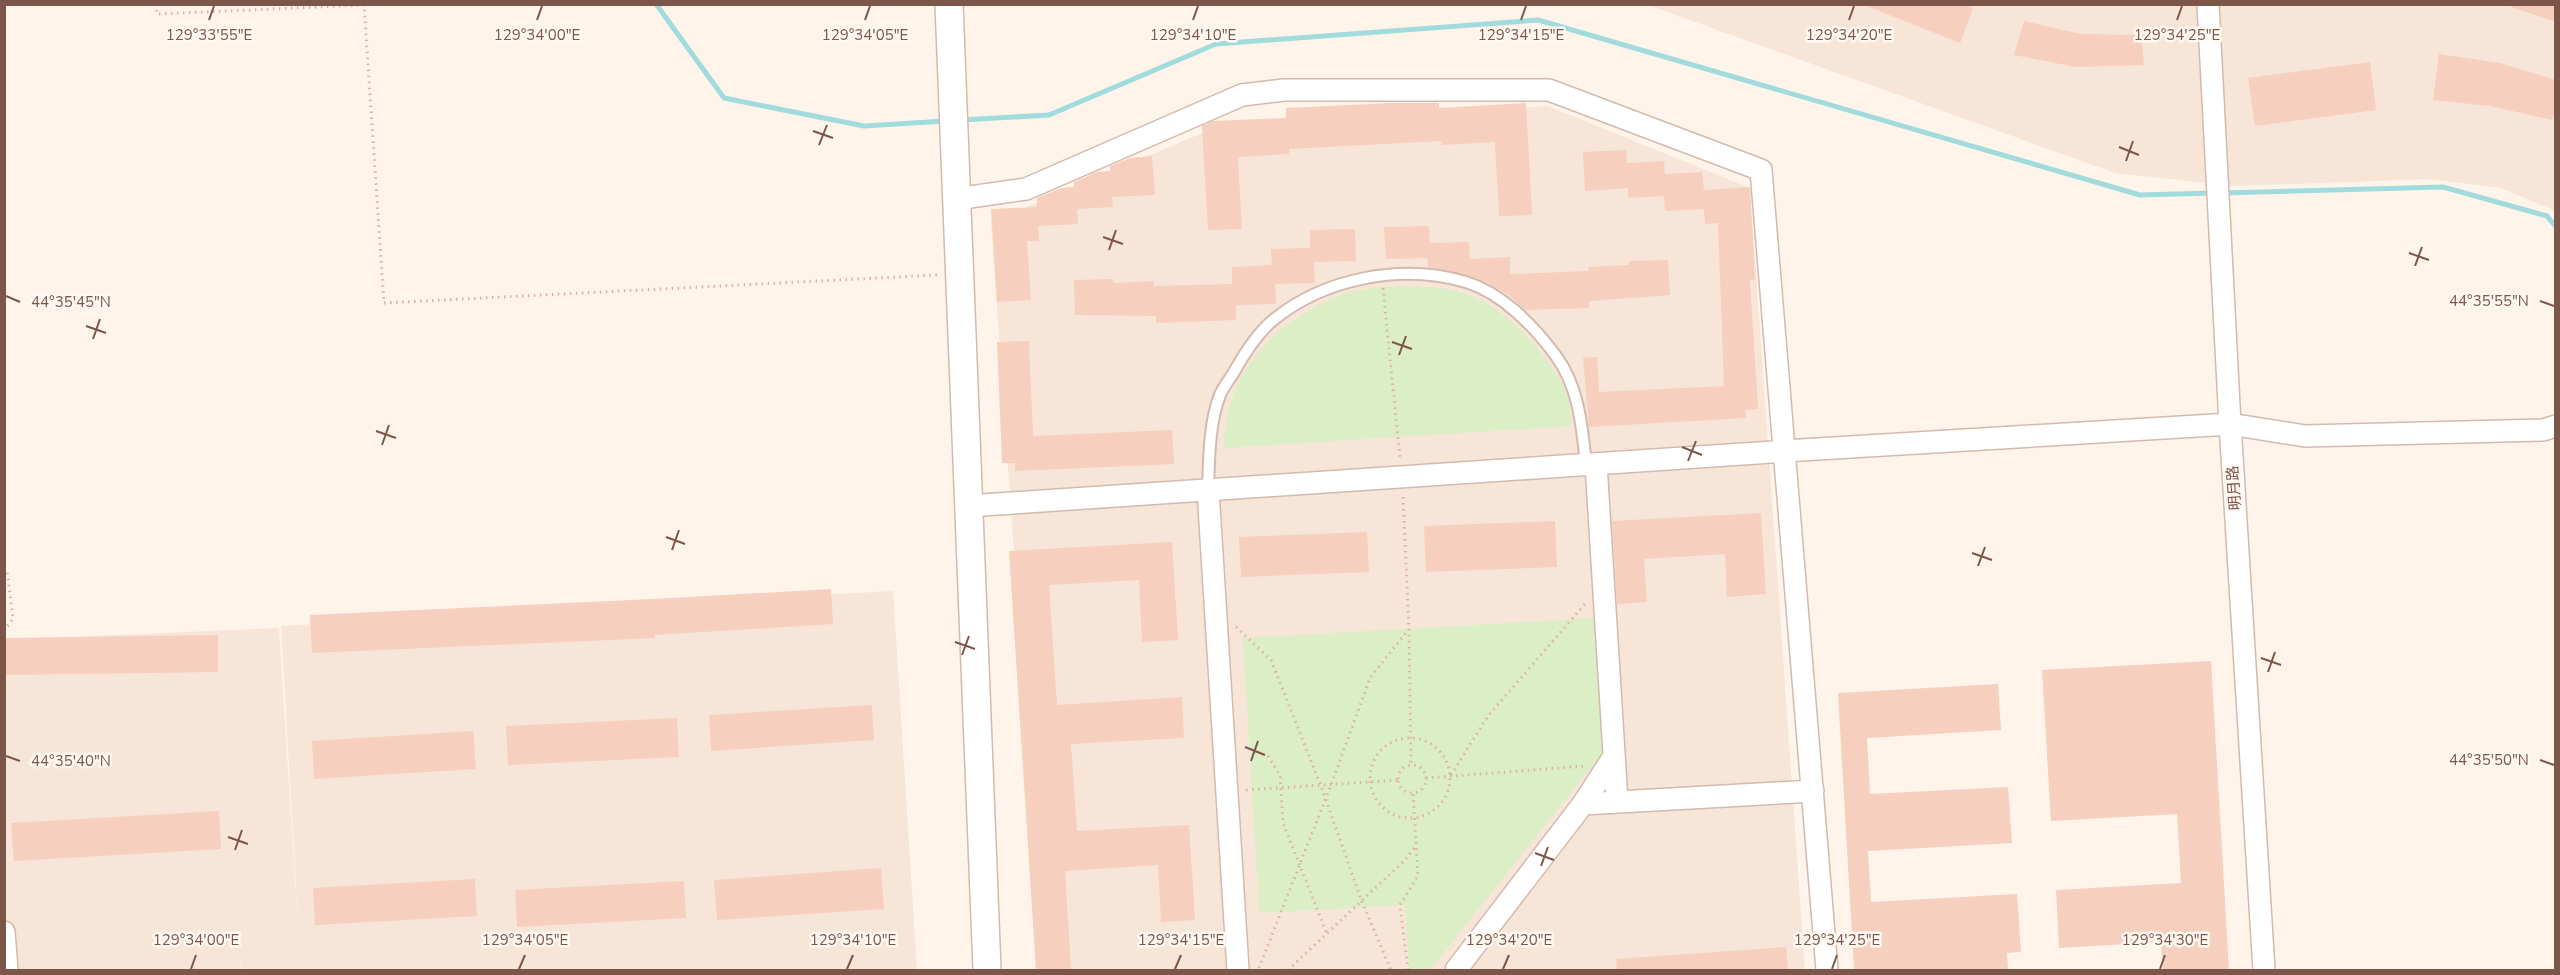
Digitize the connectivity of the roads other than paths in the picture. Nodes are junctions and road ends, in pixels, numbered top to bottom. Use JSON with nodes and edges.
{"nodes":[{"id":1,"x":949,"y":4,"type":"edge"},
{"id":2,"x":2208,"y":4,"type":"edge"},
{"id":3,"x":956,"y":199,"type":"junction"},
{"id":4,"x":2230,"y":424,"type":"junction"},
{"id":5,"x":2556,"y":426,"type":"edge"},
{"id":6,"x":1786,"y":451,"type":"junction"},
{"id":7,"x":1591,"y":464,"type":"junction"},
{"id":8,"x":1208,"y":490,"type":"junction"},
{"id":9,"x":968,"y":506,"type":"junction"},
{"id":10,"x":1612,"y":760,"type":"junction"},
{"id":11,"x":1813,"y":791,"type":"junction"},
{"id":12,"x":1617,"y":802,"type":"junction"},
{"id":13,"x":1582,"y":804,"type":"junction"},
{"id":14,"x":4,"y":932,"type":"edge"},
{"id":15,"x":7,"y":970,"type":"edge"},
{"id":16,"x":987,"y":970,"type":"edge"},
{"id":17,"x":1238,"y":970,"type":"edge"},
{"id":18,"x":1456,"y":970,"type":"edge"},
{"id":19,"x":1827,"y":970,"type":"edge"},
{"id":20,"x":2264,"y":970,"type":"edge"}],
"edges":[{"from":1,"to":3,"type":"street"},
{"from":2,"to":4,"type":"street","name":"明月路"},
{"from":3,"to":6,"type":"street"},
{"from":3,"to":9,"type":"street"},
{"from":4,"to":5,"type":"street"},
{"from":4,"to":6,"type":"street"},
{"from":4,"to":20,"type":"street","name":"明月路"},
{"from":6,"to":7,"type":"street"},
{"from":6,"to":11,"type":"street"},
{"from":7,"to":8,"type":"street"},
{"from":7,"to":8,"type":"lane"},
{"from":7,"to":10,"type":"street"},
{"from":8,"to":9,"type":"street"},
{"from":8,"to":17,"type":"street"},
{"from":9,"to":16,"type":"street"},
{"from":10,"to":12,"type":"street"},
{"from":10,"to":13,"type":"street"},
{"from":11,"to":12,"type":"street"},
{"from":11,"to":19,"type":"street"},
{"from":12,"to":13,"type":"street"},
{"from":13,"to":18,"type":"street"},
{"from":14,"to":15,"type":"street"}]}
